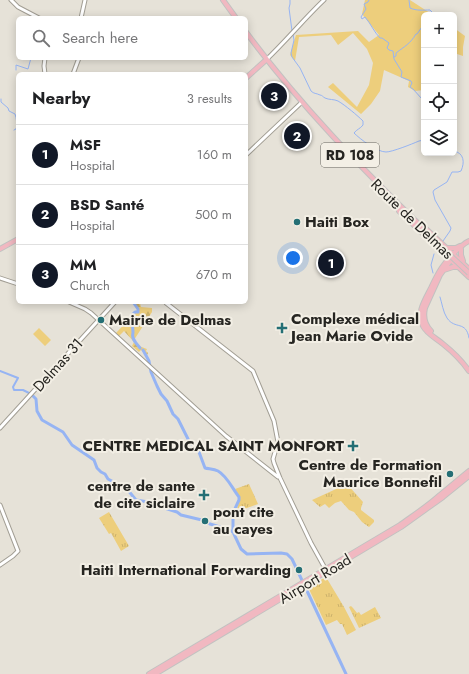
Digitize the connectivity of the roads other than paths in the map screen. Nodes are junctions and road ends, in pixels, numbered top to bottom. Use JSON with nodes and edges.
{"nodes":[{"id":1,"x":11,"y":0,"type":"edge"},
{"id":2,"x":85,"y":0,"type":"edge"},
{"id":3,"x":222,"y":0,"type":"edge"},
{"id":4,"x":324,"y":0,"type":"edge"},
{"id":5,"x":35,"y":16,"type":"edge"},
{"id":6,"x":82,"y":16,"type":"edge"},
{"id":7,"x":234,"y":16,"type":"edge"},
{"id":8,"x":248,"y":35,"type":"edge"},
{"id":9,"x":248,"y":39,"type":"edge"},
{"id":10,"x":45,"y":60,"type":"edge"},
{"id":11,"x":78,"y":60,"type":"edge"},
{"id":12,"x":265,"y":60,"type":"junction"},
{"id":13,"x":45,"y":72,"type":"edge"},
{"id":14,"x":74,"y":72,"type":"edge"},
{"id":15,"x":248,"y":76,"type":"edge"},
{"id":16,"x":302,"y":103,"type":"junction"},
{"id":17,"x":248,"y":153,"type":"edge"},
{"id":18,"x":399,"y":206,"type":"junction"},
{"id":19,"x":16,"y":240,"type":"edge"},
{"id":20,"x":469,"y":241,"type":"edge"},
{"id":21,"x":463,"y":246,"type":"junction"},
{"id":22,"x":447,"y":248,"type":"junction"},
{"id":23,"x":0,"y":249,"type":"edge"},
{"id":24,"x":442,"y":252,"type":"junction"},
{"id":25,"x":455,"y":255,"type":"junction"},
{"id":26,"x":449,"y":259,"type":"junction"},
{"id":27,"x":464,"y":264,"type":"junction"},
{"id":28,"x":459,"y":267,"type":"junction"},
{"id":29,"x":443,"y":268,"type":"junction"},
{"id":30,"x":469,"y":271,"type":"edge"},
{"id":31,"x":469,"y":277,"type":"edge"},
{"id":32,"x":0,"y":278,"type":"edge"},
{"id":33,"x":16,"y":283,"type":"edge"},
{"id":34,"x":74,"y":304,"type":"edge"},
{"id":35,"x":113,"y":304,"type":"edge"},
{"id":36,"x":169,"y":304,"type":"edge"},
{"id":37,"x":98,"y":320,"type":"junction"},
{"id":38,"x":469,"y":367,"type":"edge"},
{"id":39,"x":469,"y":371,"type":"edge"},
{"id":40,"x":0,"y":428,"type":"edge"},
{"id":41,"x":469,"y":471,"type":"edge"},
{"id":42,"x":469,"y":476,"type":"edge"},
{"id":43,"x":280,"y":478,"type":"junction"},
{"id":44,"x":0,"y":505,"type":"edge"},
{"id":45,"x":400,"y":526,"type":"junction"},
{"id":46,"x":0,"y":565,"type":"edge"},
{"id":47,"x":325,"y":571,"type":"junction"},
{"id":48,"x":300,"y":586,"type":"junction"},
{"id":49,"x":149,"y":674,"type":"edge"},
{"id":50,"x":155,"y":674,"type":"edge"}],
"edges":[{"from":1,"to":5,"type":"street"},
{"from":2,"to":6,"type":"street"},
{"from":3,"to":7,"type":"main road"},
{"from":4,"to":12,"type":"street"},
{"from":8,"to":12,"type":"main road","name":"Route de Delmas","number":"RD 108"},
{"from":9,"to":12,"type":"main road","name":"Route de Delmas","number":"RD 108"},
{"from":10,"to":13,"type":"street"},
{"from":11,"to":14,"type":"street"},
{"from":12,"to":15,"type":"main road"},
{"from":12,"to":16,"type":"main road","name":"Route de Delmas","number":"RD 108"},
{"from":16,"to":17,"type":"street"},
{"from":16,"to":18,"type":"main road","name":"Route de Delmas","number":"RD 108"},
{"from":18,"to":22,"type":"main road"},
{"from":18,"to":24,"type":"main road"},
{"from":18,"to":30,"type":"main road","name":"Route de Delmas","number":"RD 108","bridge":true},
{"from":19,"to":23,"type":"main road"},
{"from":20,"to":21,"type":"main road"},
{"from":21,"to":22,"type":"main road"},
{"from":21,"to":25,"type":"main road"},
{"from":21,"to":27,"type":"main road"},
{"from":22,"to":25,"type":"main road"},
{"from":24,"to":26,"type":"main road"},
{"from":24,"to":29,"type":"main road"},
{"from":25,"to":26,"type":"main road"},
{"from":25,"to":27,"type":"main road"},
{"from":26,"to":28,"type":"main road"},
{"from":26,"to":29,"type":"main road"},
{"from":27,"to":30,"type":"main road"},
{"from":28,"to":29,"type":"main road"},
{"from":28,"to":31,"type":"main road"},
{"from":29,"to":38,"type":"main road"},
{"from":29,"to":39,"type":"main road"},
{"from":32,"to":33,"type":"street"},
{"from":34,"to":37,"type":"street"},
{"from":35,"to":37,"type":"street","name":"Delmas 31"},
{"from":36,"to":43,"type":"street"},
{"from":37,"to":40,"type":"street","name":"Delmas 31"},
{"from":37,"to":43,"type":"street"},
{"from":41,"to":45,"type":"main road","name":"Airport Road"},
{"from":42,"to":45,"type":"main road","name":"Airport Road"},
{"from":43,"to":47,"type":"street"},
{"from":44,"to":46,"type":"street"},
{"from":45,"to":47,"type":"main road","name":"Airport Road"},
{"from":47,"to":48,"type":"main road","name":"Airport Road"},
{"from":48,"to":49,"type":"main road","name":"Airport Road"},
{"from":48,"to":50,"type":"main road","name":"Airport Road"}]}
